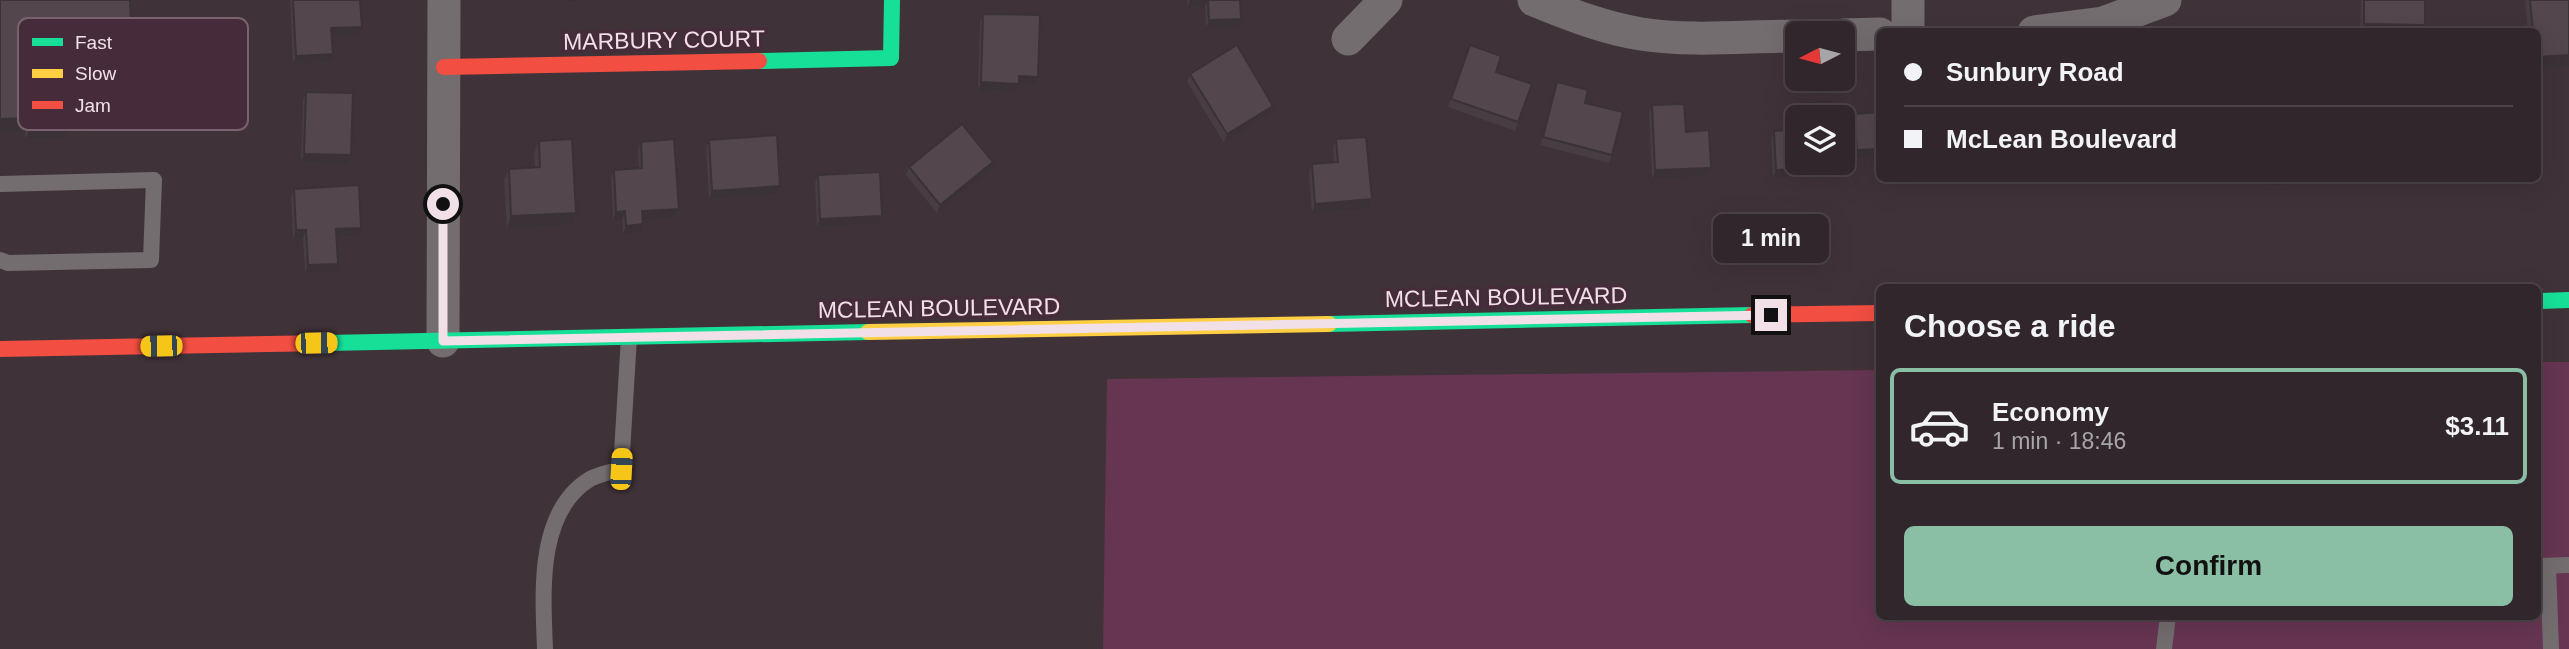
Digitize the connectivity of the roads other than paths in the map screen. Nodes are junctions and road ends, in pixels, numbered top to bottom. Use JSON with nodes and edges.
{"nodes":[{"id":1,"x":444,"y":0,"type":"edge"},
{"id":2,"x":892,"y":0,"type":"edge"},
{"id":3,"x":1386,"y":0,"type":"edge"},
{"id":4,"x":1534,"y":0,"type":"edge"},
{"id":5,"x":1908,"y":0,"type":"edge"},
{"id":6,"x":2165,"y":0,"type":"edge"},
{"id":7,"x":1908,"y":28,"type":"edge"},
{"id":8,"x":2065,"y":28,"type":"edge"},
{"id":9,"x":1876,"y":34,"type":"edge"},
{"id":10,"x":1855,"y":35,"type":"edge"},
{"id":11,"x":1785,"y":36,"type":"edge"},
{"id":12,"x":1348,"y":39,"type":"dead end"},
{"id":13,"x":444,"y":67,"type":"junction"},
{"id":14,"x":0,"y":184,"type":"edge"},
{"id":15,"x":0,"y":261,"type":"edge"},
{"id":16,"x":2569,"y":300,"type":"edge"},
{"id":17,"x":2541,"y":301,"type":"edge"},
{"id":18,"x":1876,"y":313,"type":"edge"},
{"id":19,"x":629,"y":337,"type":"junction"},
{"id":20,"x":443,"y":341,"type":"junction"},
{"id":21,"x":0,"y":349,"type":"edge"},
{"id":22,"x":2569,"y":565,"type":"edge"},
{"id":23,"x":2543,"y":566,"type":"edge"},
{"id":24,"x":2168,"y":620,"type":"edge"},
{"id":25,"x":544,"y":649,"type":"edge"},
{"id":26,"x":2164,"y":649,"type":"edge"},
{"id":27,"x":2551,"y":649,"type":"edge"}],
"edges":[{"from":1,"to":13,"type":"street"},
{"from":2,"to":13,"type":"main road","name":"MARBURY COURT"},
{"from":3,"to":12,"type":"street"},
{"from":4,"to":11,"type":"street"},
{"from":5,"to":7,"type":"street"},
{"from":6,"to":8,"type":"street"},
{"from":9,"to":10,"type":"street"},
{"from":13,"to":20,"type":"street"},
{"from":14,"to":15,"type":"lane"},
{"from":16,"to":17,"type":"main road"},
{"from":18,"to":19,"type":"main road","name":"MCLEAN BOULEVARD"},
{"from":19,"to":20,"type":"main road","name":"MCLEAN BOULEVARD"},
{"from":19,"to":25,"type":"lane"},
{"from":20,"to":21,"type":"main road","name":"MCLEAN BOULEVARD"},
{"from":22,"to":23,"type":"lane"},
{"from":23,"to":27,"type":"lane"},
{"from":24,"to":26,"type":"lane"}]}
